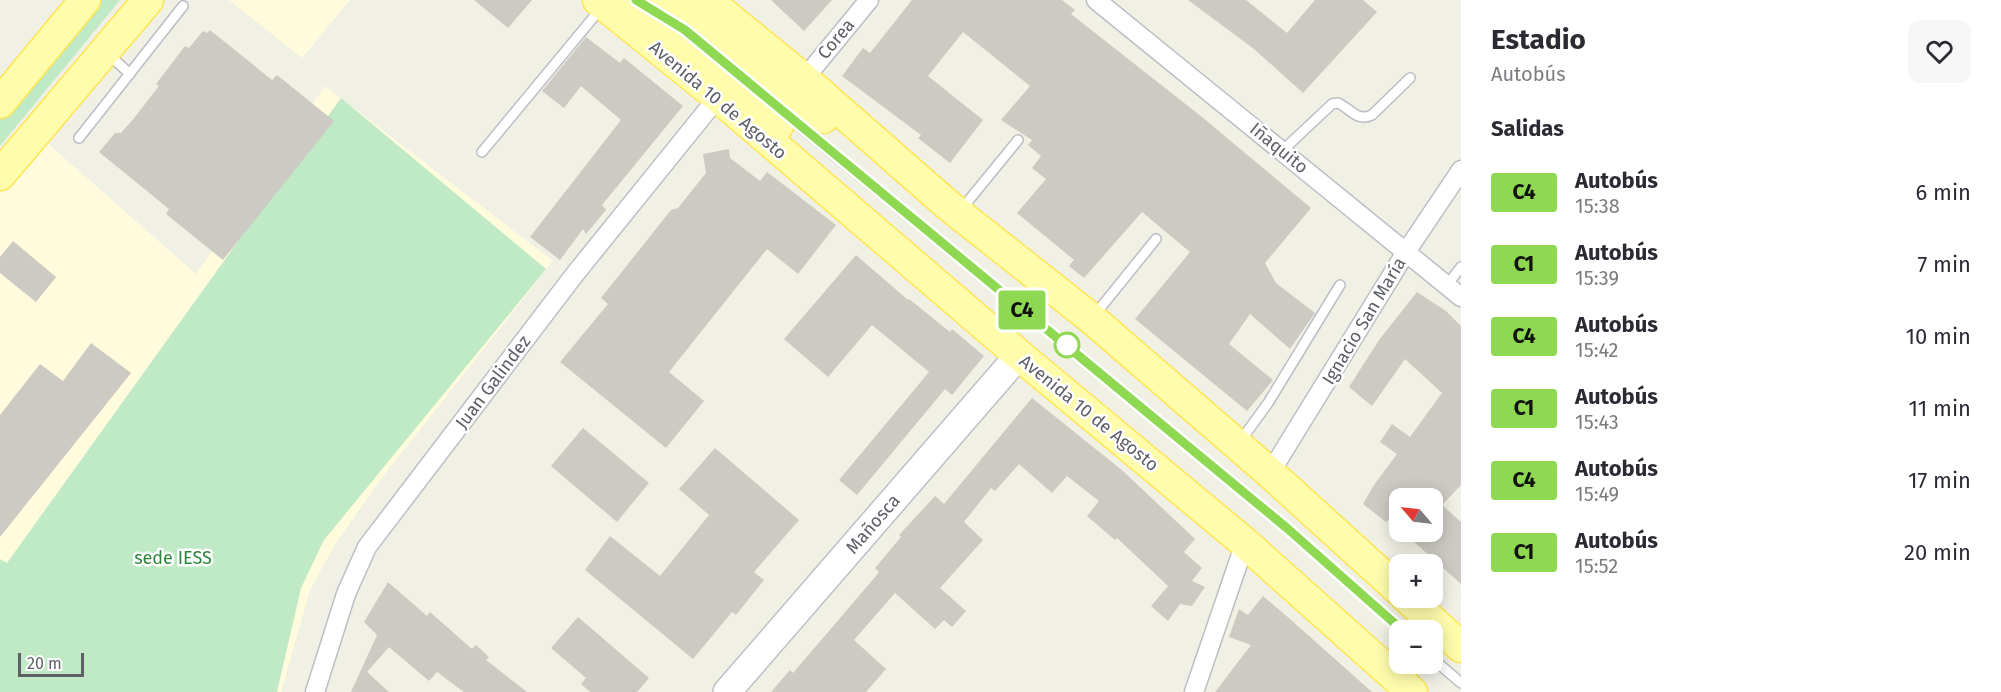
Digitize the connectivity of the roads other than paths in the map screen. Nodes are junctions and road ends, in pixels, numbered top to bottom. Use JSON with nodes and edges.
{"nodes":[{"id":1,"x":85,"y":0,"type":"edge"},
{"id":2,"x":148,"y":0,"type":"edge"},
{"id":3,"x":637,"y":0,"type":"edge"},
{"id":4,"x":670,"y":0,"type":"edge"},
{"id":5,"x":707,"y":0,"type":"edge"},
{"id":6,"x":869,"y":0,"type":"edge"},
{"id":7,"x":1096,"y":0,"type":"edge"},
{"id":8,"x":601,"y":2,"type":"edge"},
{"id":9,"x":183,"y":6,"type":"dead end"},
{"id":10,"x":685,"y":30,"type":"dead end"},
{"id":11,"x":105,"y":51,"type":"junction"},
{"id":12,"x":130,"y":74,"type":"junction"},
{"id":13,"x":1410,"y":78,"type":"dead end"},
{"id":14,"x":804,"y":79,"type":"junction"},
{"id":15,"x":718,"y":97,"type":"junction"},
{"id":16,"x":767,"y":99,"type":"dead end"},
{"id":17,"x":0,"y":103,"type":"edge"},
{"id":18,"x":776,"y":106,"type":"dead end"},
{"id":19,"x":79,"y":138,"type":"dead end"},
{"id":20,"x":1018,"y":140,"type":"dead end"},
{"id":21,"x":1282,"y":151,"type":"junction"},
{"id":22,"x":482,"y":152,"type":"dead end"},
{"id":23,"x":1461,"y":170,"type":"edge"},
{"id":24,"x":0,"y":175,"type":"edge"},
{"id":25,"x":954,"y":209,"type":"junction"},
{"id":26,"x":1156,"y":239,"type":"dead end"},
{"id":27,"x":1406,"y":252,"type":"junction"},
{"id":28,"x":909,"y":262,"type":"junction"},
{"id":29,"x":1461,"y":267,"type":"edge"},
{"id":30,"x":1340,"y":285,"type":"dead end"},
{"id":31,"x":1447,"y":285,"type":"junction"},
{"id":32,"x":1461,"y":297,"type":"edge"},
{"id":33,"x":1092,"y":318,"type":"junction"},
{"id":34,"x":1019,"y":356,"type":"junction"},
{"id":35,"x":1238,"y":445,"type":"junction"},
{"id":36,"x":1270,"y":473,"type":"junction"},
{"id":37,"x":1245,"y":543,"type":"junction"},
{"id":38,"x":1389,"y":581,"type":"edge"},
{"id":39,"x":1418,"y":608,"type":"edge"},
{"id":40,"x":1390,"y":620,"type":"edge"},
{"id":41,"x":1461,"y":647,"type":"edge"},
{"id":42,"x":1443,"y":667,"type":"edge"},
{"id":43,"x":1461,"y":683,"type":"edge"},
{"id":44,"x":315,"y":692,"type":"edge"},
{"id":45,"x":727,"y":692,"type":"edge"},
{"id":46,"x":1194,"y":692,"type":"edge"},
{"id":47,"x":1412,"y":692,"type":"edge"}],
"edges":[{"from":1,"to":17,"type":"main road"},
{"from":2,"to":11,"type":"main road"},
{"from":3,"to":28,"type":"main road"},
{"from":4,"to":25,"type":"main road"},
{"from":5,"to":14,"type":"main road"},
{"from":6,"to":14,"type":"street","name":"Corea"},
{"from":7,"to":21,"type":"street","name":"Iñaquito"},
{"from":8,"to":15,"type":"main road","name":"Avenida 10 de Agosto"},
{"from":8,"to":22,"type":"lane"},
{"from":9,"to":12,"type":"lane"},
{"from":10,"to":16,"type":"lane"},
{"from":11,"to":12,"type":"lane"},
{"from":11,"to":24,"type":"main road"},
{"from":12,"to":19,"type":"lane"},
{"from":13,"to":21,"type":"lane"},
{"from":14,"to":25,"type":"main road"},
{"from":15,"to":28,"type":"main road","name":"Avenida 10 de Agosto"},
{"from":15,"to":44,"type":"street","name":"Juan Galindez"},
{"from":18,"to":40,"type":"lane"},
{"from":20,"to":25,"type":"lane"},
{"from":21,"to":27,"type":"street","name":"Iñaquito"},
{"from":23,"to":27,"type":"street","name":"Ignacio San María"},
{"from":25,"to":33,"type":"main road"},
{"from":26,"to":33,"type":"lane"},
{"from":27,"to":31,"type":"street","name":"Iñaquito"},
{"from":27,"to":36,"type":"street","name":"Ignacio San María"},
{"from":28,"to":34,"type":"main road","name":"Avenida 10 de Agosto"},
{"from":29,"to":31,"type":"lane"},
{"from":30,"to":35,"type":"lane"},
{"from":31,"to":32,"type":"street","name":"Iñaquito"},
{"from":33,"to":35,"type":"main road"},
{"from":34,"to":37,"type":"main road","name":"Avenida 10 de Agosto"},
{"from":34,"to":45,"type":"street","name":"Mañosca"},
{"from":35,"to":36,"type":"main road"},
{"from":36,"to":38,"type":"main road"},
{"from":37,"to":46,"type":"street"},
{"from":37,"to":47,"type":"main road","name":"Avenida 10 de Agosto"},
{"from":39,"to":41,"type":"main road"},
{"from":42,"to":43,"type":"lane"}]}
